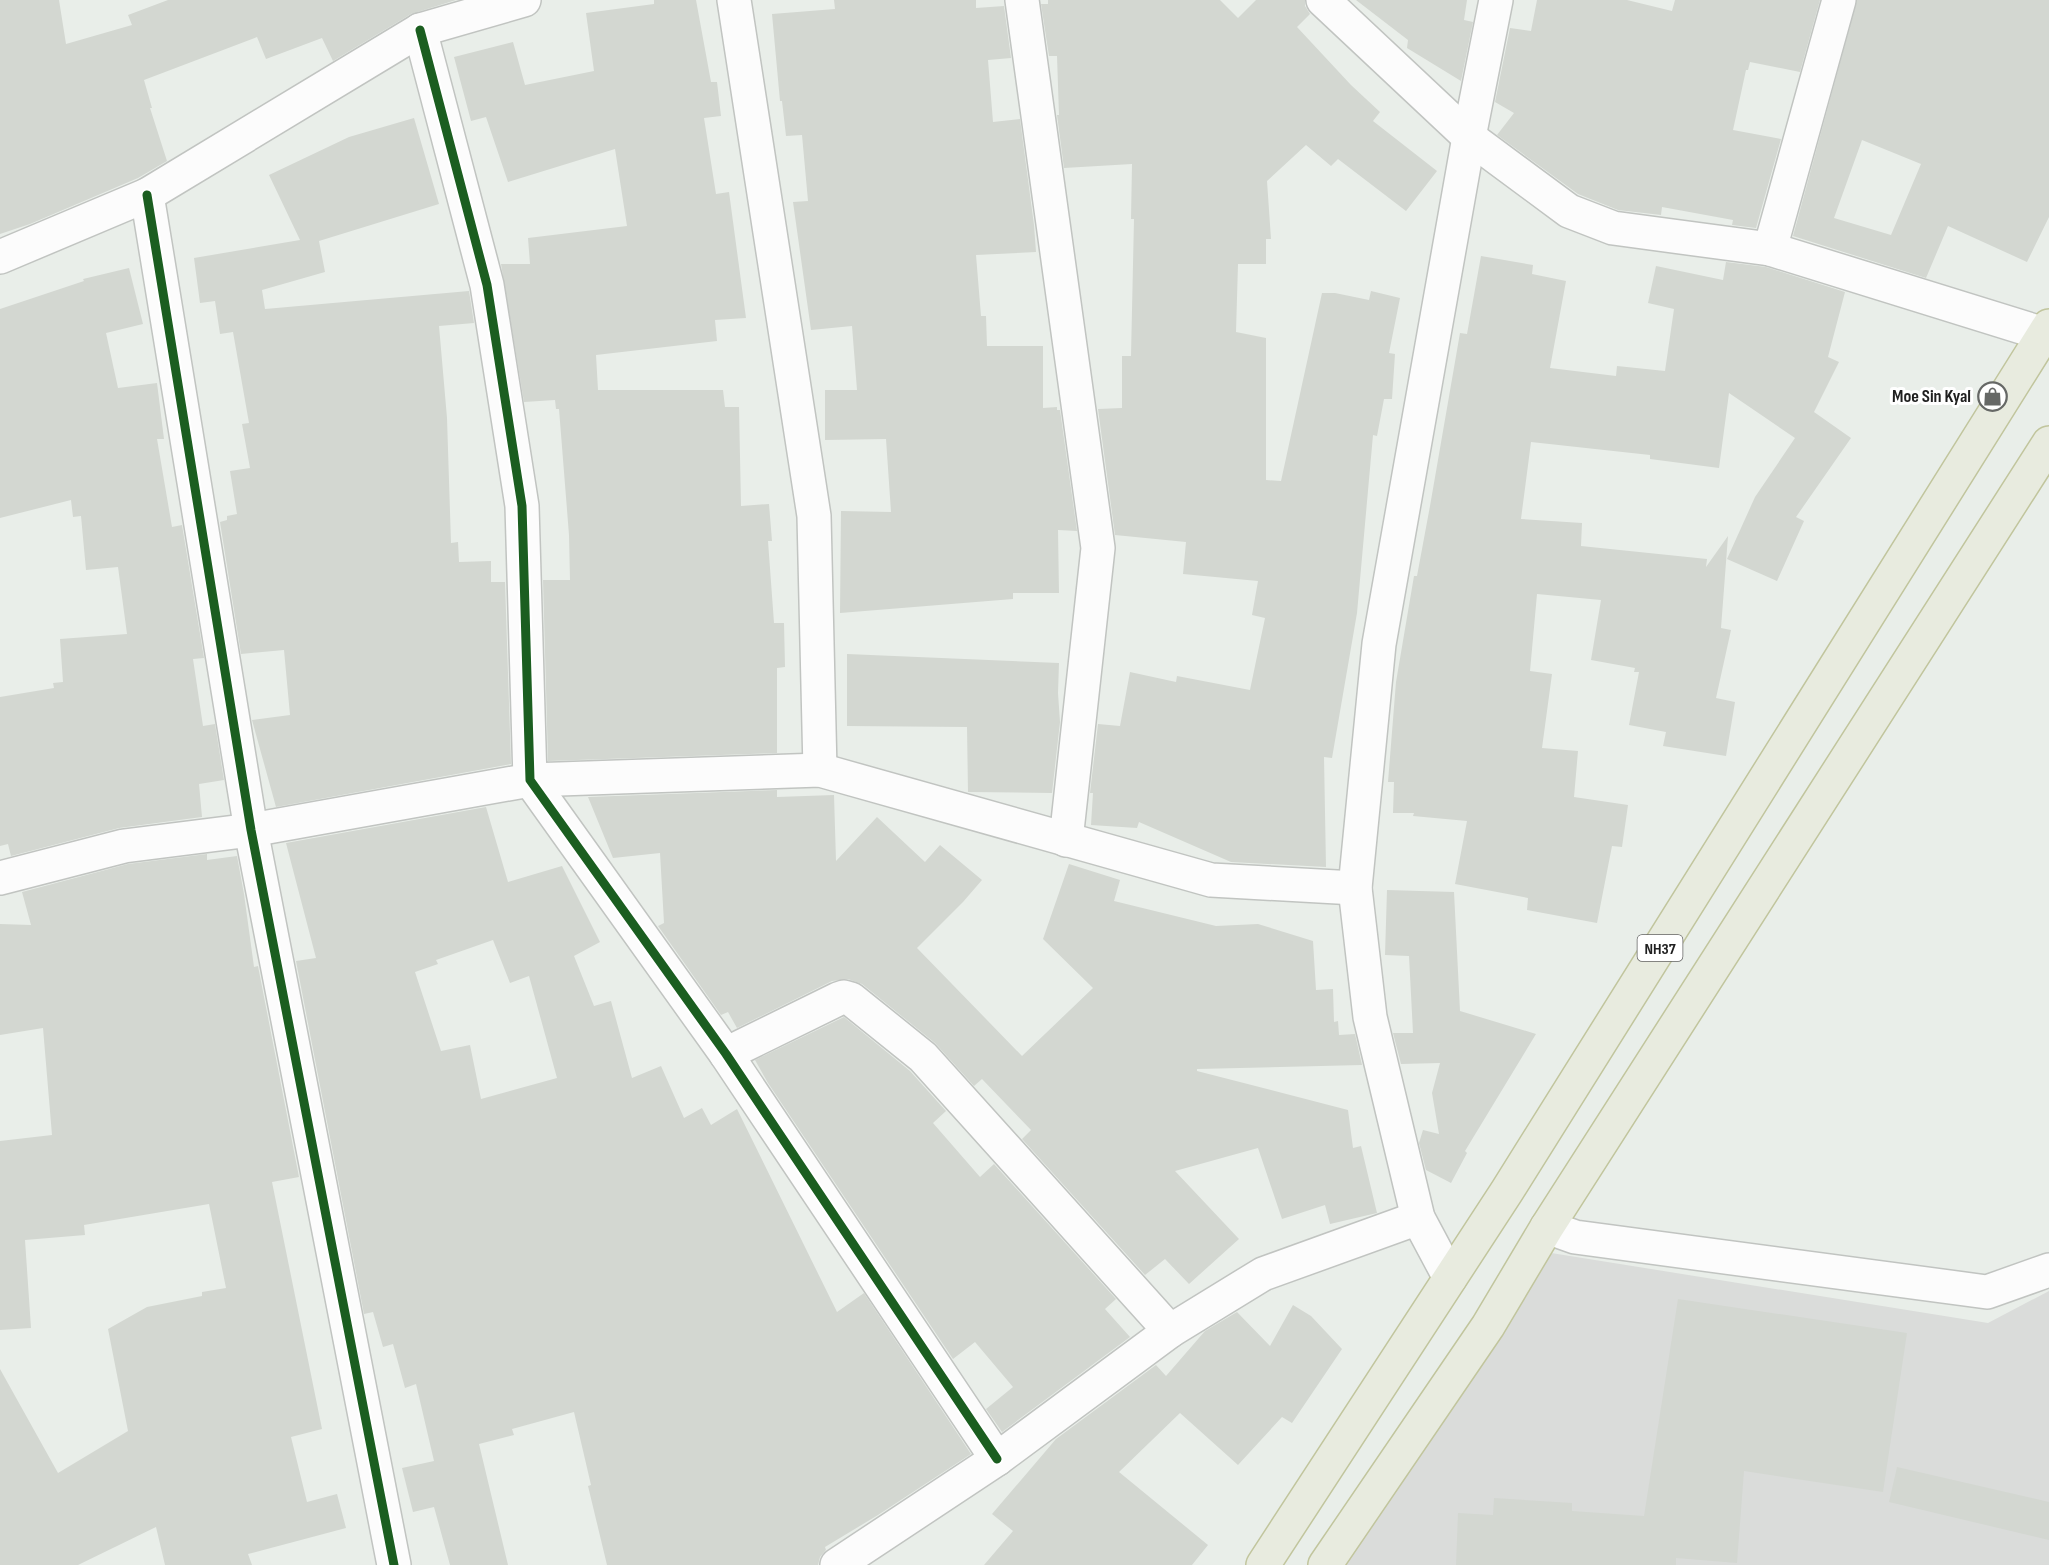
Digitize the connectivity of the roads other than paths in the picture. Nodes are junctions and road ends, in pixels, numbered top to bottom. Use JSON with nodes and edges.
{"nodes":[{"id":1,"x":524,"y":0,"type":"edge"},
{"id":2,"x":734,"y":0,"type":"edge"},
{"id":3,"x":1022,"y":0,"type":"edge"},
{"id":4,"x":1323,"y":0,"type":"edge"},
{"id":5,"x":1496,"y":0,"type":"edge"},
{"id":6,"x":1839,"y":0,"type":"edge"},
{"id":7,"x":420,"y":30,"type":"junction"},
{"id":8,"x":1469,"y":137,"type":"junction"},
{"id":9,"x":147,"y":195,"type":"junction"},
{"id":10,"x":1770,"y":249,"type":"junction"},
{"id":11,"x":0,"y":257,"type":"edge"},
{"id":12,"x":2047,"y":333,"type":"edge"},
{"id":13,"x":2049,"y":443,"type":"edge"},
{"id":14,"x":820,"y":770,"type":"junction"},
{"id":15,"x":530,"y":780,"type":"junction"},
{"id":16,"x":251,"y":830,"type":"junction"},
{"id":17,"x":1066,"y":840,"type":"junction"},
{"id":18,"x":0,"y":878,"type":"edge"},
{"id":19,"x":1355,"y":888,"type":"junction"},
{"id":20,"x":726,"y":1054,"type":"junction"},
{"id":21,"x":1418,"y":1218,"type":"junction"},
{"id":22,"x":1547,"y":1227,"type":"junction"},
{"id":23,"x":2049,"y":1270,"type":"edge"},
{"id":24,"x":1450,"y":1278,"type":"junction"},
{"id":25,"x":1170,"y":1331,"type":"junction"},
{"id":26,"x":997,"y":1459,"type":"junction"},
{"id":27,"x":394,"y":1565,"type":"edge"},
{"id":28,"x":837,"y":1565,"type":"edge"},
{"id":29,"x":1263,"y":1565,"type":"edge"},
{"id":30,"x":1325,"y":1565,"type":"edge"}],
"edges":[{"from":1,"to":7,"type":"street"},
{"from":2,"to":14,"type":"street"},
{"from":3,"to":17,"type":"street"},
{"from":4,"to":8,"type":"street"},
{"from":5,"to":8,"type":"street"},
{"from":6,"to":10,"type":"street"},
{"from":7,"to":9,"type":"street"},
{"from":7,"to":15,"type":"street"},
{"from":8,"to":10,"type":"street"},
{"from":8,"to":19,"type":"street"},
{"from":9,"to":11,"type":"street"},
{"from":9,"to":16,"type":"street"},
{"from":10,"to":12,"type":"street"},
{"from":12,"to":24,"type":"highway","number":"NH37"},
{"from":13,"to":22,"type":"highway"},
{"from":14,"to":15,"type":"street"},
{"from":14,"to":17,"type":"street"},
{"from":15,"to":16,"type":"street"},
{"from":15,"to":20,"type":"street"},
{"from":16,"to":18,"type":"street"},
{"from":16,"to":27,"type":"street"},
{"from":17,"to":19,"type":"street"},
{"from":19,"to":21,"type":"street"},
{"from":20,"to":25,"type":"street"},
{"from":20,"to":26,"type":"street"},
{"from":21,"to":24,"type":"street"},
{"from":21,"to":25,"type":"street"},
{"from":22,"to":23,"type":"street"},
{"from":22,"to":30,"type":"highway"},
{"from":24,"to":29,"type":"highway","number":"NH37"},
{"from":25,"to":26,"type":"street"},
{"from":26,"to":28,"type":"street"}]}
